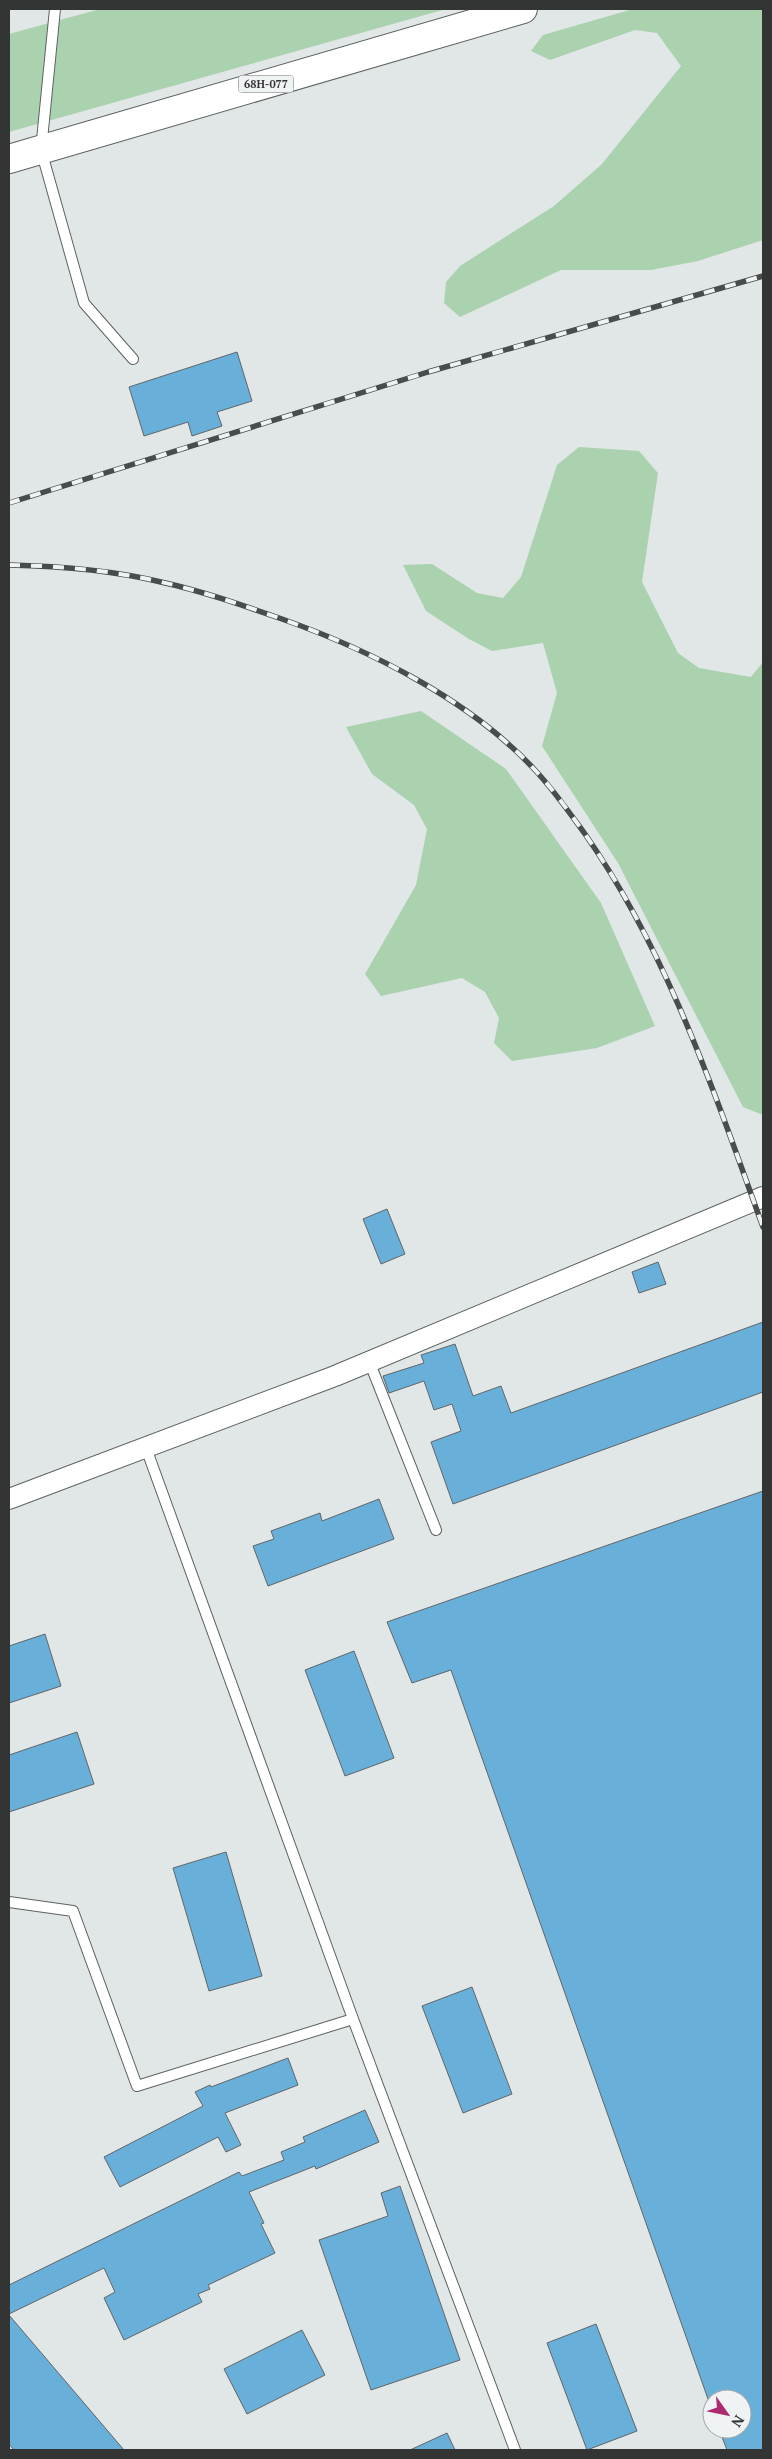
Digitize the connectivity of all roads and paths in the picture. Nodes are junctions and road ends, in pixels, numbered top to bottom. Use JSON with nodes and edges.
{"nodes":[{"id":1,"x":55,"y":9,"type":"edge"},
{"id":2,"x":523,"y":9,"type":"edge"},
{"id":3,"x":41,"y":150,"type":"junction"},
{"id":4,"x":9,"y":159,"type":"edge"},
{"id":5,"x":132,"y":359,"type":"dead end"},
{"id":6,"x":763,"y":1197,"type":"edge"},
{"id":7,"x":369,"y":1361,"type":"junction"},
{"id":8,"x":146,"y":1448,"type":"junction"},
{"id":9,"x":9,"y":1499,"type":"edge"},
{"id":10,"x":436,"y":1530,"type":"dead end"},
{"id":11,"x":9,"y":1902,"type":"edge"},
{"id":12,"x":353,"y":2020,"type":"junction"},
{"id":13,"x":515,"y":2450,"type":"edge"}],
"edges":[{"from":1,"to":3,"type":"lane"},
{"from":2,"to":3,"type":"main road","number":"68Н-077"},
{"from":3,"to":4,"type":"main road","number":"68Н-077"},
{"from":3,"to":5,"type":"lane"},
{"from":6,"to":7,"type":"street"},
{"from":7,"to":8,"type":"street"},
{"from":7,"to":10,"type":"lane"},
{"from":8,"to":9,"type":"street"},
{"from":8,"to":12,"type":"lane"},
{"from":11,"to":12,"type":"lane"},
{"from":12,"to":13,"type":"lane"}]}
